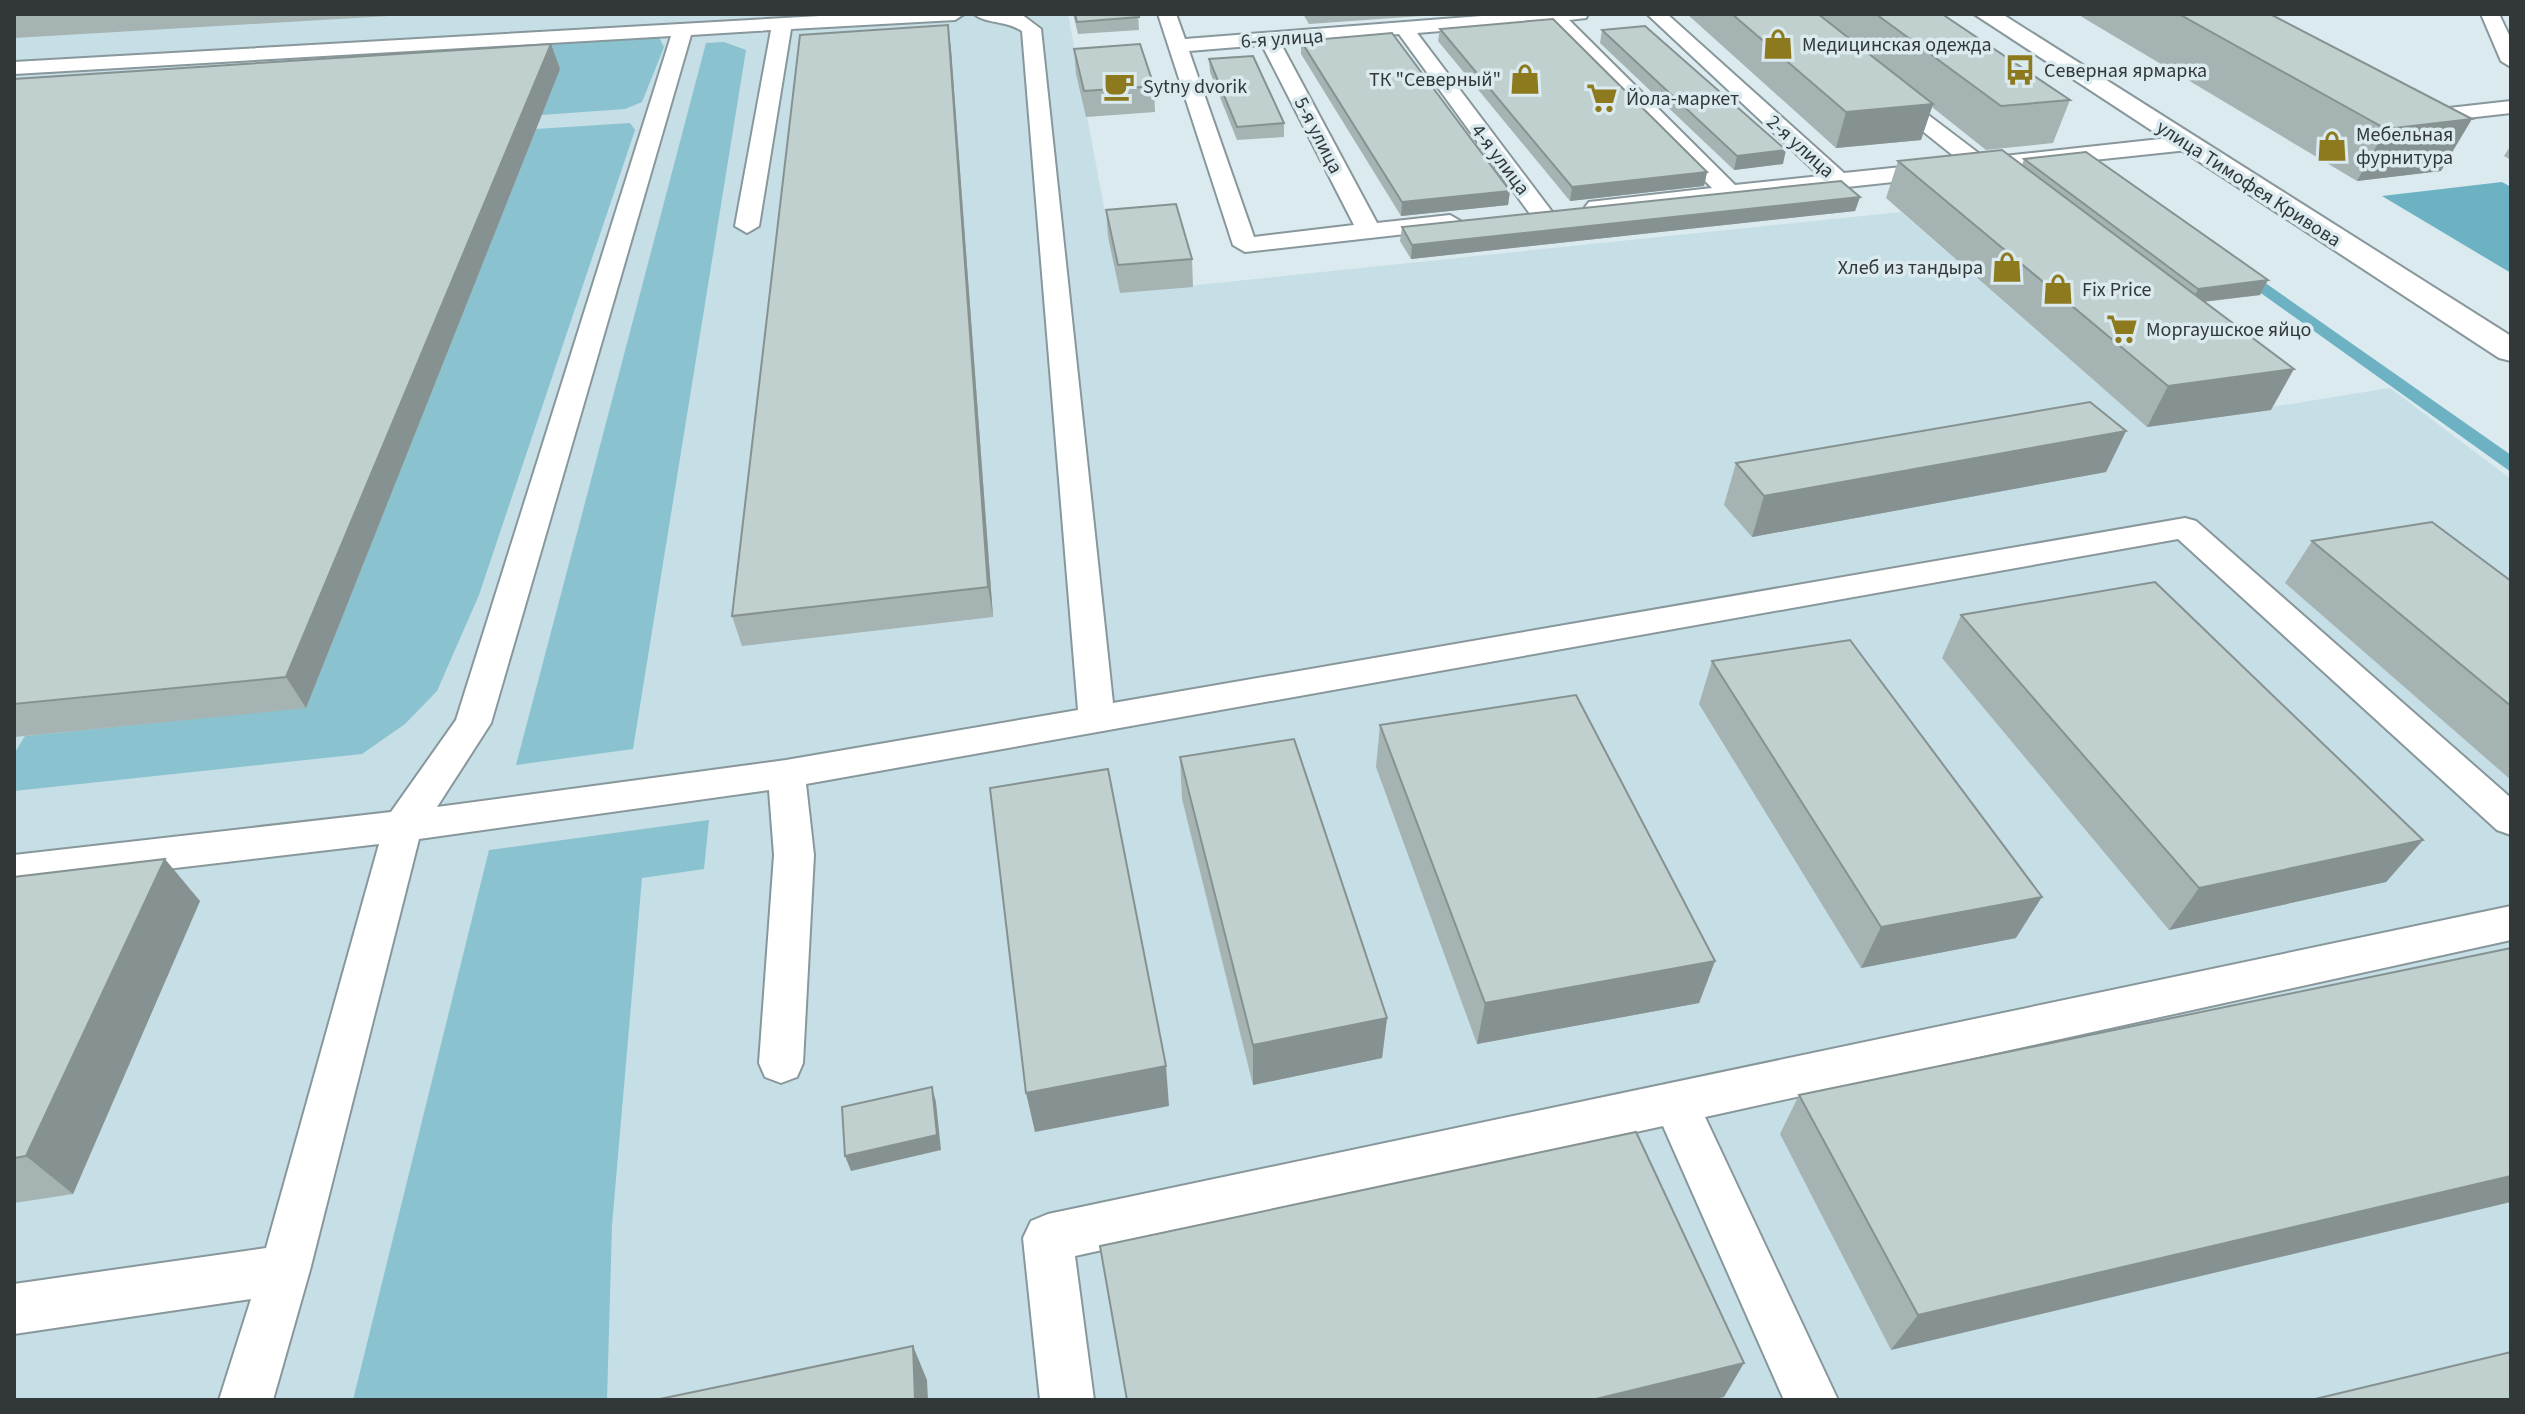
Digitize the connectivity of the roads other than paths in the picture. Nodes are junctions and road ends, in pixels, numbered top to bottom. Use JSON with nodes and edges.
{"nodes":[{"id":1,"x":955,"y":14,"type":"edge"},
{"id":2,"x":983,"y":14,"type":"edge"},
{"id":3,"x":1167,"y":14,"type":"edge"},
{"id":4,"x":1579,"y":14,"type":"edge"},
{"id":5,"x":1656,"y":14,"type":"edge"},
{"id":6,"x":1986,"y":14,"type":"edge"},
{"id":7,"x":2490,"y":14,"type":"edge"},
{"id":8,"x":1554,"y":16,"type":"junction"},
{"id":9,"x":782,"y":23,"type":"junction"},
{"id":10,"x":683,"y":28,"type":"junction"},
{"id":11,"x":1404,"y":28,"type":"junction"},
{"id":12,"x":1269,"y":39,"type":"junction"},
{"id":13,"x":1177,"y":46,"type":"junction"},
{"id":14,"x":2511,"y":61,"type":"edge"},
{"id":15,"x":14,"y":68,"type":"edge"},
{"id":16,"x":1871,"y":80,"type":"edge"},
{"id":17,"x":2511,"y":107,"type":"edge"},
{"id":18,"x":2391,"y":112,"type":"edge"},
{"id":19,"x":2188,"y":143,"type":"junction"},
{"id":20,"x":1981,"y":165,"type":"junction"},
{"id":21,"x":1839,"y":181,"type":"junction"},
{"id":22,"x":2005,"y":185,"type":"edge"},
{"id":23,"x":1729,"y":192,"type":"junction"},
{"id":24,"x":1557,"y":211,"type":"junction"},
{"id":25,"x":1510,"y":216,"type":"edge"},
{"id":26,"x":1479,"y":219,"type":"edge"},
{"id":27,"x":747,"y":226,"type":"dead end"},
{"id":28,"x":1369,"y":231,"type":"junction"},
{"id":29,"x":2511,"y":351,"type":"edge"},
{"id":30,"x":1097,"y":719,"type":"junction"},
{"id":31,"x":786,"y":774,"type":"junction"},
{"id":32,"x":2511,"y":820,"type":"edge"},
{"id":33,"x":403,"y":826,"type":"junction"},
{"id":34,"x":14,"y":871,"type":"edge"},
{"id":35,"x":2511,"y":923,"type":"edge"},
{"id":36,"x":781,"y":1063,"type":"dead end"},
{"id":37,"x":1676,"y":1104,"type":"junction"},
{"id":38,"x":285,"y":1270,"type":"junction"},
{"id":39,"x":14,"y":1309,"type":"edge"},
{"id":40,"x":246,"y":1400,"type":"edge"},
{"id":41,"x":1067,"y":1400,"type":"edge"},
{"id":42,"x":1811,"y":1400,"type":"edge"}],
"edges":[{"from":1,"to":9,"type":"lane"},
{"from":2,"to":30,"type":"lane"},
{"from":3,"to":13,"type":"lane"},
{"from":4,"to":8,"type":"lane","name":"6-я улица"},
{"from":5,"to":21,"type":"lane","name":"2-я улица"},
{"from":6,"to":19,"type":"street","name":"улица Тимофея Кривова"},
{"from":7,"to":14,"type":"lane"},
{"from":8,"to":11,"type":"lane","name":"6-я улица"},
{"from":8,"to":23,"type":"lane"},
{"from":9,"to":10,"type":"lane"},
{"from":9,"to":27,"type":"lane"},
{"from":10,"to":15,"type":"lane"},
{"from":10,"to":33,"type":"lane"},
{"from":11,"to":12,"type":"lane","name":"6-я улица"},
{"from":11,"to":24,"type":"lane","name":"4-я улица"},
{"from":12,"to":13,"type":"lane","name":"6-я улица"},
{"from":12,"to":28,"type":"lane","name":"5-я улица"},
{"from":13,"to":28,"type":"lane"},
{"from":16,"to":20,"type":"lane"},
{"from":17,"to":18,"type":"lane"},
{"from":19,"to":20,"type":"lane"},
{"from":19,"to":29,"type":"street","name":"улица Тимофея Кривова"},
{"from":20,"to":21,"type":"lane"},
{"from":20,"to":22,"type":"lane"},
{"from":21,"to":23,"type":"lane"},
{"from":23,"to":24,"type":"lane"},
{"from":24,"to":25,"type":"lane"},
{"from":26,"to":28,"type":"lane"},
{"from":30,"to":31,"type":"lane"},
{"from":30,"to":32,"type":"lane"},
{"from":31,"to":33,"type":"lane"},
{"from":31,"to":36,"type":"lane"},
{"from":33,"to":34,"type":"lane"},
{"from":33,"to":38,"type":"lane"},
{"from":35,"to":37,"type":"lane"},
{"from":37,"to":41,"type":"lane"},
{"from":37,"to":42,"type":"lane"},
{"from":38,"to":39,"type":"lane"},
{"from":38,"to":40,"type":"lane"}]}
